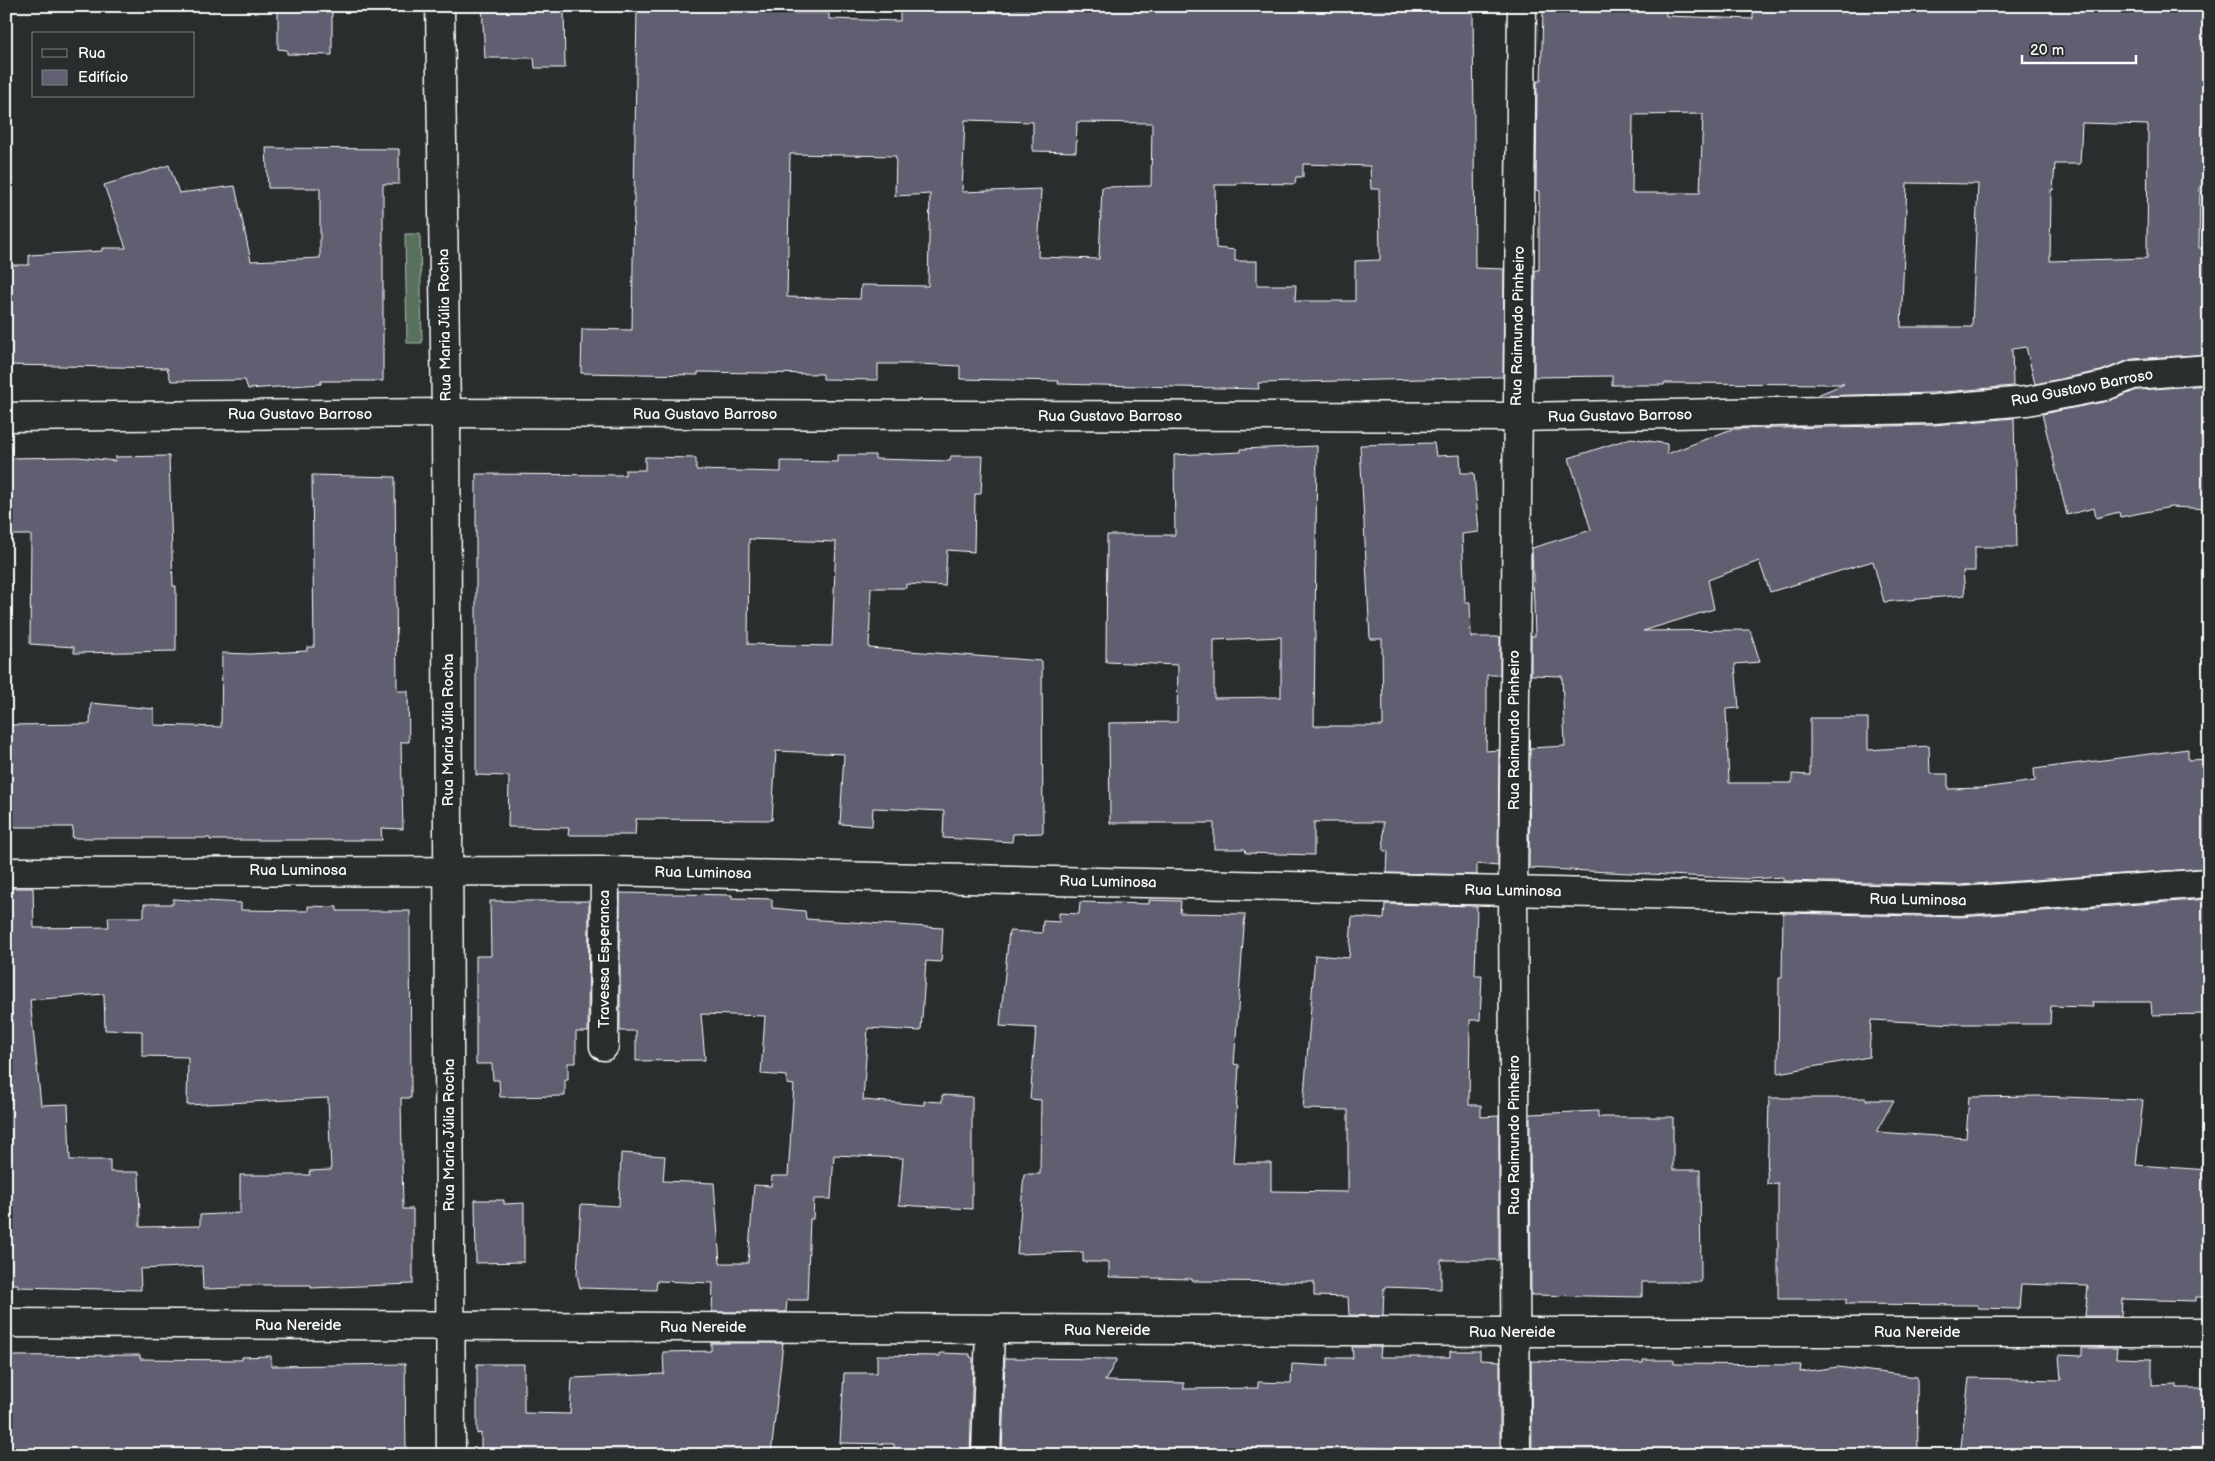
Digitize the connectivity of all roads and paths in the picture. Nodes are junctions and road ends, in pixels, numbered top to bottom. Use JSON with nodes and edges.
{"nodes":[{"id":1,"x":440,"y":6,"type":"edge"},
{"id":2,"x":1522,"y":6,"type":"edge"},
{"id":3,"x":2209,"y":369,"type":"edge"},
{"id":4,"x":446,"y":413,"type":"junction"},
{"id":5,"x":6,"y":417,"type":"edge"},
{"id":6,"x":1517,"y":417,"type":"junction"},
{"id":7,"x":448,"y":870,"type":"junction"},
{"id":8,"x":605,"y":871,"type":"junction"},
{"id":9,"x":6,"y":872,"type":"edge"},
{"id":10,"x":2209,"y":883,"type":"edge"},
{"id":11,"x":1513,"y":890,"type":"junction"},
{"id":12,"x":604,"y":1046,"type":"dead end"},
{"id":13,"x":6,"y":1323,"type":"edge"},
{"id":14,"x":450,"y":1326,"type":"junction"},
{"id":15,"x":990,"y":1329,"type":"junction"},
{"id":16,"x":1514,"y":1332,"type":"junction"},
{"id":17,"x":2209,"y":1332,"type":"edge"},
{"id":18,"x":451,"y":1455,"type":"edge"},
{"id":19,"x":986,"y":1455,"type":"edge"},
{"id":20,"x":1516,"y":1455,"type":"edge"}],
"edges":[{"from":1,"to":4,"type":"street","name":"Rua Maria Júlia Rocha"},
{"from":2,"to":6,"type":"street","name":"Rua Raimundo Pinheiro"},
{"from":3,"to":6,"type":"street","name":"Rua Gustavo Barroso"},
{"from":4,"to":5,"type":"street","name":"Rua Gustavo Barroso"},
{"from":4,"to":6,"type":"street","name":"Rua Gustavo Barroso"},
{"from":4,"to":7,"type":"street","name":"Rua Maria Júlia Rocha"},
{"from":6,"to":11,"type":"street","name":"Rua Raimundo Pinheiro"},
{"from":7,"to":8,"type":"street","name":"Rua Luminosa"},
{"from":7,"to":9,"type":"street","name":"Rua Luminosa"},
{"from":7,"to":14,"type":"street","name":"Rua Maria Júlia Rocha"},
{"from":8,"to":11,"type":"street","name":"Rua Luminosa"},
{"from":8,"to":12,"type":"street","name":"Travessa Esperanca"},
{"from":10,"to":11,"type":"street","name":"Rua Luminosa"},
{"from":11,"to":16,"type":"street","name":"Rua Raimundo Pinheiro"},
{"from":13,"to":14,"type":"street","name":"Rua Nereide"},
{"from":14,"to":15,"type":"street","name":"Rua Nereide"},
{"from":14,"to":18,"type":"street","name":"Rua Maria Júlia Rocha"},
{"from":15,"to":16,"type":"street","name":"Rua Nereide"},
{"from":15,"to":19,"type":"street"},
{"from":16,"to":17,"type":"street","name":"Rua Nereide"},
{"from":16,"to":20,"type":"street","name":"Rua Raimundo Pinheiro"}]}
